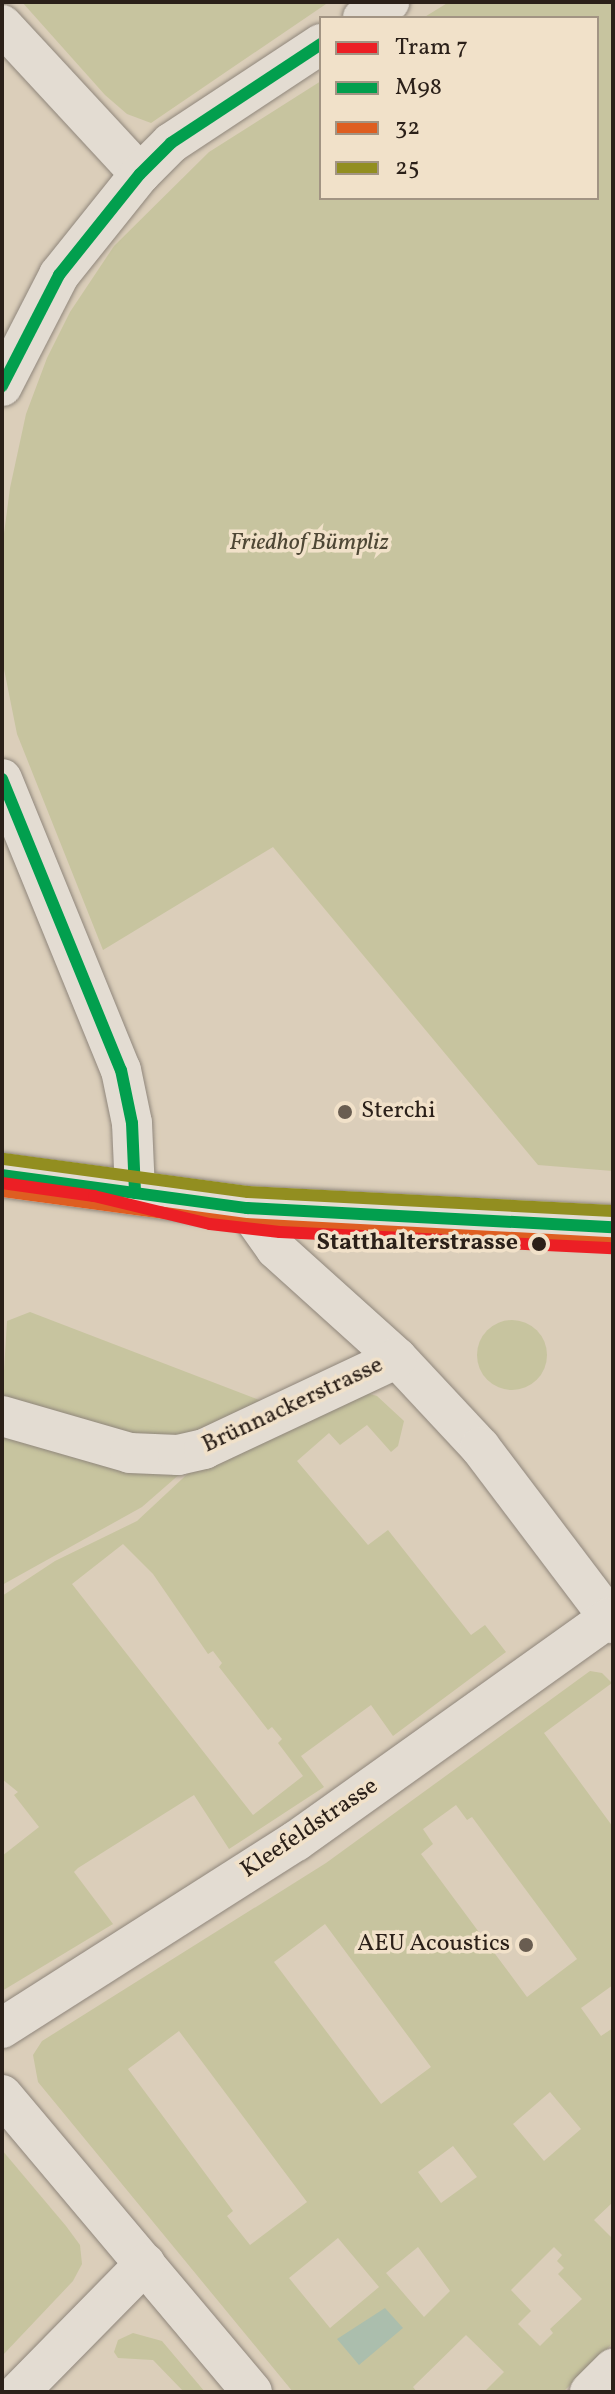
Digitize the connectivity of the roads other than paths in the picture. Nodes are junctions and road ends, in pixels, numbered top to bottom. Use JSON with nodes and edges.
{"nodes":[{"id":1,"x":389,"y":2,"type":"edge"},
{"id":2,"x":366,"y":16,"type":"edge"},
{"id":3,"x":2,"y":25,"type":"edge"},
{"id":4,"x":319,"y":45,"type":"edge"},
{"id":5,"x":140,"y":174,"type":"junction"},
{"id":6,"x":3,"y":382,"type":"edge"},
{"id":7,"x":2,"y":779,"type":"edge"},
{"id":8,"x":2,"y":1175,"type":"edge"},
{"id":9,"x":135,"y":1193,"type":"junction"},
{"id":10,"x":247,"y":1208,"type":"junction"},
{"id":11,"x":613,"y":1227,"type":"edge"},
{"id":12,"x":397,"y":1358,"type":"junction"},
{"id":13,"x":2,"y":1416,"type":"edge"},
{"id":14,"x":611,"y":1621,"type":"edge"},
{"id":15,"x":2,"y":2028,"type":"edge"},
{"id":16,"x":2,"y":2095,"type":"edge"},
{"id":17,"x":145,"y":2264,"type":"junction"},
{"id":18,"x":613,"y":2369,"type":"edge"},
{"id":19,"x":19,"y":2392,"type":"edge"},
{"id":20,"x":252,"y":2392,"type":"edge"},
{"id":21,"x":590,"y":2392,"type":"edge"}],
"edges":[{"from":1,"to":2,"type":"street"},
{"from":3,"to":5,"type":"street"},
{"from":4,"to":5,"type":"street"},
{"from":5,"to":6,"type":"street"},
{"from":7,"to":9,"type":"street"},
{"from":8,"to":9,"type":"street"},
{"from":9,"to":10,"type":"street"},
{"from":10,"to":11,"type":"street"},
{"from":10,"to":12,"type":"street"},
{"from":12,"to":13,"type":"street","name":"Brünnackerstrasse"},
{"from":12,"to":14,"type":"street"},
{"from":14,"to":15,"type":"street","name":"Kleefeldstrasse"},
{"from":16,"to":17,"type":"street"},
{"from":17,"to":19,"type":"street"},
{"from":17,"to":20,"type":"street"},
{"from":18,"to":21,"type":"street"}]}
